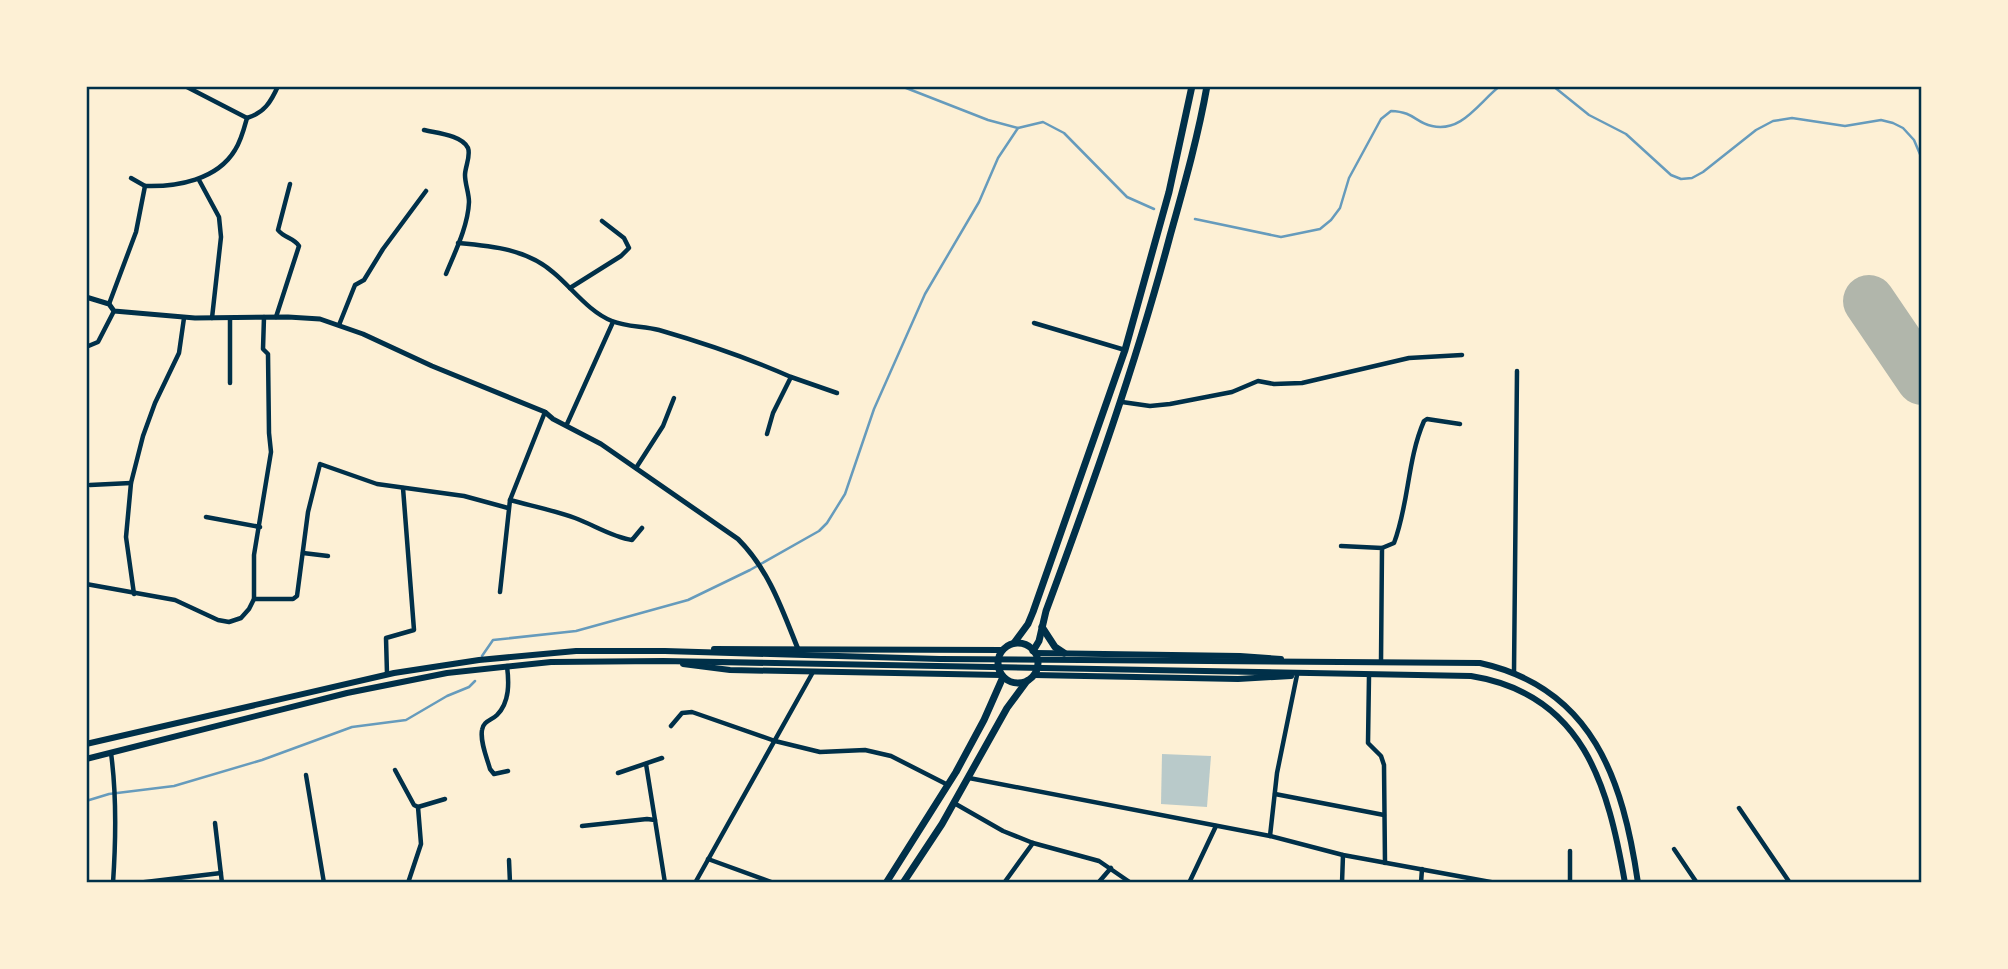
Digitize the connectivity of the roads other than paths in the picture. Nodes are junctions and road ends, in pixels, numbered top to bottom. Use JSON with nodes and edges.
{"nodes":[{"id":1,"x":185,"y":86,"type":"edge"},
{"id":2,"x":278,"y":86,"type":"edge"},
{"id":3,"x":1192,"y":86,"type":"edge"},
{"id":4,"x":1207,"y":86,"type":"edge"},
{"id":5,"x":247,"y":118,"type":"junction"},
{"id":6,"x":424,"y":130,"type":"dead end"},
{"id":7,"x":131,"y":178,"type":"dead end"},
{"id":8,"x":199,"y":180,"type":"junction"},
{"id":9,"x":290,"y":184,"type":"dead end"},
{"id":10,"x":145,"y":186,"type":"junction"},
{"id":11,"x":426,"y":191,"type":"dead end"},
{"id":12,"x":602,"y":221,"type":"dead end"},
{"id":13,"x":458,"y":243,"type":"junction"},
{"id":14,"x":446,"y":274,"type":"dead end"},
{"id":15,"x":570,"y":288,"type":"junction"},
{"id":16,"x":86,"y":297,"type":"edge"},
{"id":17,"x":109,"y":304,"type":"junction"},
{"id":18,"x":114,"y":311,"type":"junction"},
{"id":19,"x":264,"y":317,"type":"junction"},
{"id":20,"x":276,"y":317,"type":"junction"},
{"id":21,"x":184,"y":318,"type":"junction"},
{"id":22,"x":212,"y":318,"type":"junction"},
{"id":23,"x":230,"y":318,"type":"junction"},
{"id":24,"x":613,"y":322,"type":"junction"},
{"id":25,"x":1034,"y":323,"type":"dead end"},
{"id":26,"x":339,"y":325,"type":"junction"},
{"id":27,"x":86,"y":347,"type":"edge"},
{"id":28,"x":1125,"y":350,"type":"junction"},
{"id":29,"x":1462,"y":355,"type":"dead end"},
{"id":30,"x":1517,"y":371,"type":"dead end"},
{"id":31,"x":791,"y":377,"type":"junction"},
{"id":32,"x":230,"y":383,"type":"dead end"},
{"id":33,"x":837,"y":393,"type":"dead end"},
{"id":34,"x":674,"y":398,"type":"dead end"},
{"id":35,"x":1122,"y":402,"type":"junction"},
{"id":36,"x":545,"y":412,"type":"junction"},
{"id":37,"x":567,"y":424,"type":"junction"},
{"id":38,"x":1460,"y":424,"type":"dead end"},
{"id":39,"x":766,"y":434,"type":"dead end"},
{"id":40,"x":636,"y":468,"type":"junction"},
{"id":41,"x":131,"y":483,"type":"junction"},
{"id":42,"x":90,"y":485,"type":"dead end"},
{"id":43,"x":403,"y":488,"type":"junction"},
{"id":44,"x":510,"y":500,"type":"junction"},
{"id":45,"x":508,"y":508,"type":"junction"},
{"id":46,"x":206,"y":517,"type":"dead end"},
{"id":47,"x":260,"y":527,"type":"junction"},
{"id":48,"x":642,"y":528,"type":"dead end"},
{"id":49,"x":1342,"y":546,"type":"dead end"},
{"id":50,"x":1382,"y":548,"type":"junction"},
{"id":51,"x":303,"y":553,"type":"junction"},
{"id":52,"x":328,"y":556,"type":"dead end"},
{"id":53,"x":86,"y":584,"type":"edge"},
{"id":54,"x":500,"y":592,"type":"dead end"},
{"id":55,"x":134,"y":594,"type":"junction"},
{"id":56,"x":254,"y":599,"type":"junction"},
{"id":57,"x":1042,"y":626,"type":"junction"},
{"id":58,"x":1014,"y":643,"type":"junction"},
{"id":59,"x":797,"y":649,"type":"junction"},
{"id":60,"x":1002,"y":650,"type":"junction"},
{"id":61,"x":665,"y":651,"type":"junction"},
{"id":62,"x":1034,"y":652,"type":"junction"},
{"id":63,"x":1064,"y":653,"type":"junction"},
{"id":64,"x":663,"y":661,"type":"junction"},
{"id":65,"x":1314,"y":662,"type":"junction"},
{"id":66,"x":1381,"y":662,"type":"junction"},
{"id":67,"x":940,"y":663,"type":"junction"},
{"id":68,"x":1078,"y":664,"type":"junction"},
{"id":69,"x":508,"y":666,"type":"junction"},
{"id":70,"x":813,"y":672,"type":"junction"},
{"id":71,"x":1514,"y":672,"type":"junction"},
{"id":72,"x":1313,"y":673,"type":"junction"},
{"id":73,"x":387,"y":674,"type":"junction"},
{"id":74,"x":1034,"y":675,"type":"junction"},
{"id":75,"x":1297,"y":675,"type":"junction"},
{"id":76,"x":1002,"y":676,"type":"junction"},
{"id":77,"x":1369,"y":676,"type":"junction"},
{"id":78,"x":1027,"y":681,"type":"junction"},
{"id":79,"x":671,"y":726,"type":"dead end"},
{"id":80,"x":775,"y":741,"type":"junction"},
{"id":81,"x":86,"y":744,"type":"edge"},
{"id":82,"x":111,"y":752,"type":"junction"},
{"id":83,"x":662,"y":758,"type":"dead end"},
{"id":84,"x":86,"y":759,"type":"edge"},
{"id":85,"x":646,"y":764,"type":"junction"},
{"id":86,"x":395,"y":770,"type":"dead end"},
{"id":87,"x":508,"y":771,"type":"dead end"},
{"id":88,"x":618,"y":773,"type":"dead end"},
{"id":89,"x":306,"y":775,"type":"dead end"},
{"id":90,"x":968,"y":778,"type":"junction"},
{"id":91,"x":948,"y":785,"type":"junction"},
{"id":92,"x":1275,"y":794,"type":"junction"},
{"id":93,"x":445,"y":799,"type":"dead end"},
{"id":94,"x":954,"y":803,"type":"junction"},
{"id":95,"x":418,"y":807,"type":"junction"},
{"id":96,"x":1739,"y":808,"type":"dead end"},
{"id":97,"x":1384,"y":815,"type":"junction"},
{"id":98,"x":655,"y":820,"type":"junction"},
{"id":99,"x":215,"y":823,"type":"dead end"},
{"id":100,"x":582,"y":826,"type":"dead end"},
{"id":101,"x":1216,"y":826,"type":"junction"},
{"id":102,"x":1270,"y":836,"type":"junction"},
{"id":103,"x":1033,"y":843,"type":"junction"},
{"id":104,"x":1674,"y":849,"type":"dead end"},
{"id":105,"x":1570,"y":851,"type":"dead end"},
{"id":106,"x":1343,"y":855,"type":"junction"},
{"id":107,"x":708,"y":859,"type":"junction"},
{"id":108,"x":509,"y":860,"type":"dead end"},
{"id":109,"x":1385,"y":863,"type":"junction"},
{"id":110,"x":1111,"y":868,"type":"junction"},
{"id":111,"x":1422,"y":869,"type":"junction"},
{"id":112,"x":220,"y":873,"type":"junction"},
{"id":113,"x":113,"y":883,"type":"edge"},
{"id":114,"x":137,"y":883,"type":"edge"},
{"id":115,"x":222,"y":883,"type":"edge"},
{"id":116,"x":324,"y":883,"type":"edge"},
{"id":117,"x":408,"y":883,"type":"edge"},
{"id":118,"x":510,"y":883,"type":"edge"},
{"id":119,"x":665,"y":883,"type":"edge"},
{"id":120,"x":695,"y":883,"type":"edge"},
{"id":121,"x":774,"y":883,"type":"edge"},
{"id":122,"x":886,"y":883,"type":"edge"},
{"id":123,"x":904,"y":883,"type":"edge"},
{"id":124,"x":1004,"y":883,"type":"edge"},
{"id":125,"x":1098,"y":883,"type":"edge"},
{"id":126,"x":1131,"y":883,"type":"edge"},
{"id":127,"x":1189,"y":883,"type":"edge"},
{"id":128,"x":1342,"y":883,"type":"edge"},
{"id":129,"x":1421,"y":883,"type":"edge"},
{"id":130,"x":1496,"y":883,"type":"edge"},
{"id":131,"x":1570,"y":883,"type":"edge"},
{"id":132,"x":1625,"y":883,"type":"edge"},
{"id":133,"x":1638,"y":883,"type":"edge"},
{"id":134,"x":1698,"y":883,"type":"edge"},
{"id":135,"x":1790,"y":883,"type":"edge"}],
"edges":[{"from":1,"to":5,"type":"street"},
{"from":2,"to":5,"type":"street"},
{"from":3,"to":28,"type":"main road"},
{"from":4,"to":35,"type":"main road"},
{"from":5,"to":8,"type":"street"},
{"from":6,"to":13,"type":"street"},
{"from":7,"to":10,"type":"street"},
{"from":8,"to":10,"type":"street"},
{"from":8,"to":22,"type":"street"},
{"from":9,"to":20,"type":"street"},
{"from":10,"to":17,"type":"street"},
{"from":11,"to":26,"type":"street"},
{"from":12,"to":15,"type":"street"},
{"from":13,"to":14,"type":"street"},
{"from":13,"to":15,"type":"street"},
{"from":15,"to":24,"type":"street"},
{"from":16,"to":17,"type":"street"},
{"from":17,"to":18,"type":"street"},
{"from":18,"to":21,"type":"street"},
{"from":18,"to":27,"type":"street"},
{"from":19,"to":20,"type":"street"},
{"from":19,"to":23,"type":"street"},
{"from":19,"to":47,"type":"street"},
{"from":20,"to":26,"type":"street"},
{"from":21,"to":22,"type":"street"},
{"from":21,"to":41,"type":"street"},
{"from":22,"to":23,"type":"street"},
{"from":23,"to":32,"type":"street"},
{"from":24,"to":31,"type":"street"},
{"from":24,"to":37,"type":"street"},
{"from":25,"to":28,"type":"street"},
{"from":26,"to":36,"type":"street"},
{"from":28,"to":58,"type":"main road"},
{"from":29,"to":35,"type":"street"},
{"from":30,"to":71,"type":"street"},
{"from":31,"to":33,"type":"street"},
{"from":31,"to":39,"type":"street"},
{"from":34,"to":40,"type":"street"},
{"from":35,"to":57,"type":"main road"},
{"from":36,"to":37,"type":"street"},
{"from":36,"to":44,"type":"street"},
{"from":37,"to":40,"type":"street"},
{"from":38,"to":50,"type":"street"},
{"from":40,"to":59,"type":"street"},
{"from":41,"to":42,"type":"street"},
{"from":41,"to":55,"type":"street"},
{"from":43,"to":45,"type":"street"},
{"from":43,"to":51,"type":"street"},
{"from":43,"to":73,"type":"street"},
{"from":44,"to":45,"type":"street"},
{"from":44,"to":48,"type":"street"},
{"from":45,"to":54,"type":"street"},
{"from":46,"to":47,"type":"street"},
{"from":47,"to":56,"type":"street"},
{"from":49,"to":50,"type":"street"},
{"from":50,"to":66,"type":"street"},
{"from":51,"to":52,"type":"street"},
{"from":51,"to":56,"type":"street"},
{"from":53,"to":55,"type":"street"},
{"from":55,"to":56,"type":"street"},
{"from":57,"to":62,"type":"main road"},
{"from":57,"to":63,"type":"main road"},
{"from":58,"to":60,"type":"main road"},
{"from":58,"to":62,"type":"main road"},
{"from":59,"to":60,"type":"main road"},
{"from":59,"to":61,"type":"main road"},
{"from":60,"to":76,"type":"main road"},
{"from":61,"to":67,"type":"main road"},
{"from":61,"to":73,"type":"main road"},
{"from":62,"to":63,"type":"main road"},
{"from":62,"to":74,"type":"main road"},
{"from":63,"to":65,"type":"main road"},
{"from":64,"to":67,"type":"main road"},
{"from":64,"to":69,"type":"main road"},
{"from":64,"to":70,"type":"main road"},
{"from":65,"to":66,"type":"main road"},
{"from":65,"to":68,"type":"main road"},
{"from":66,"to":71,"type":"main road"},
{"from":67,"to":68,"type":"main road"},
{"from":68,"to":72,"type":"main road"},
{"from":69,"to":82,"type":"main road"},
{"from":69,"to":87,"type":"street"},
{"from":70,"to":76,"type":"main road"},
{"from":70,"to":80,"type":"street"},
{"from":71,"to":133,"type":"main road"},
{"from":72,"to":75,"type":"main road"},
{"from":72,"to":77,"type":"main road"},
{"from":73,"to":81,"type":"main road"},
{"from":74,"to":75,"type":"main road"},
{"from":74,"to":78,"type":"main road"},
{"from":75,"to":92,"type":"street"},
{"from":76,"to":78,"type":"main road"},
{"from":76,"to":91,"type":"main road"},
{"from":77,"to":97,"type":"street"},
{"from":77,"to":132,"type":"main road"},
{"from":78,"to":90,"type":"main road"},
{"from":79,"to":80,"type":"street"},
{"from":80,"to":91,"type":"street"},
{"from":80,"to":107,"type":"street"},
{"from":82,"to":84,"type":"main road"},
{"from":82,"to":113,"type":"street"},
{"from":83,"to":85,"type":"street"},
{"from":85,"to":88,"type":"street"},
{"from":85,"to":98,"type":"street"},
{"from":86,"to":95,"type":"street"},
{"from":89,"to":116,"type":"street"},
{"from":90,"to":94,"type":"main road"},
{"from":90,"to":101,"type":"street"},
{"from":91,"to":122,"type":"main road"},
{"from":92,"to":97,"type":"street"},
{"from":92,"to":102,"type":"street"},
{"from":93,"to":95,"type":"street"},
{"from":94,"to":103,"type":"street"},
{"from":94,"to":123,"type":"main road"},
{"from":95,"to":117,"type":"street"},
{"from":96,"to":135,"type":"street"},
{"from":97,"to":109,"type":"street"},
{"from":98,"to":100,"type":"street"},
{"from":98,"to":119,"type":"street"},
{"from":99,"to":112,"type":"street"},
{"from":101,"to":102,"type":"street"},
{"from":101,"to":127,"type":"street"},
{"from":102,"to":106,"type":"street"},
{"from":103,"to":110,"type":"street"},
{"from":103,"to":124,"type":"street"},
{"from":104,"to":134,"type":"street"},
{"from":105,"to":131,"type":"street"},
{"from":106,"to":109,"type":"street"},
{"from":106,"to":128,"type":"street"},
{"from":107,"to":120,"type":"street"},
{"from":107,"to":121,"type":"street"},
{"from":108,"to":118,"type":"street"},
{"from":109,"to":111,"type":"street"},
{"from":110,"to":125,"type":"street"},
{"from":110,"to":126,"type":"street"},
{"from":111,"to":129,"type":"street"},
{"from":111,"to":130,"type":"street"},
{"from":112,"to":114,"type":"street"},
{"from":112,"to":115,"type":"street"}]}
